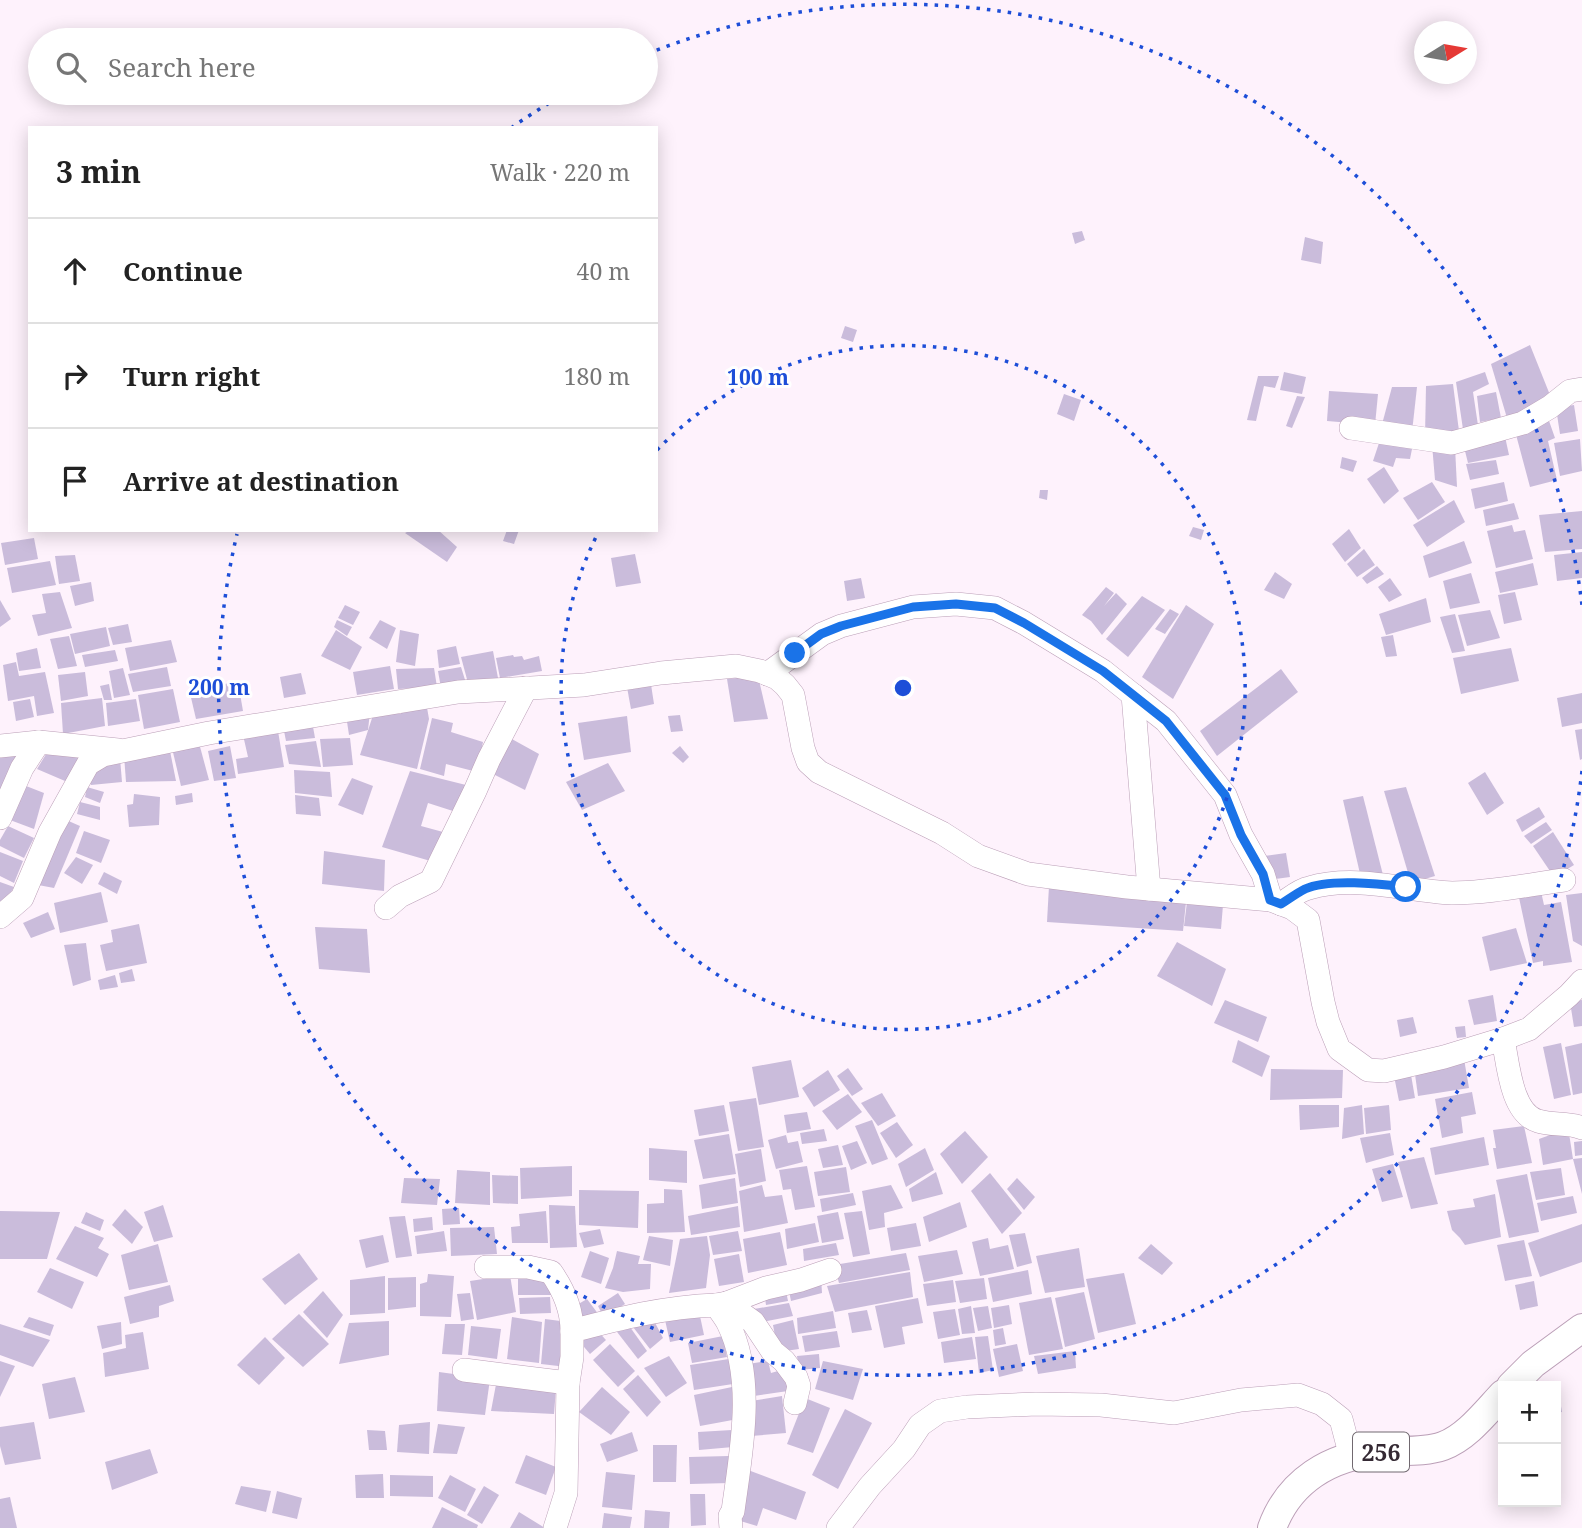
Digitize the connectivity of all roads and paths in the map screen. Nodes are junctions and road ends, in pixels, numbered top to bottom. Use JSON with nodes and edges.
{"nodes":[{"id":1,"x":1582,"y":388,"type":"edge"},
{"id":2,"x":1351,"y":428,"type":"dead end"},
{"id":3,"x":767,"y":674,"type":"junction"},
{"id":4,"x":526,"y":688,"type":"junction"},
{"id":5,"x":1133,"y":695,"type":"junction"},
{"id":6,"x":39,"y":742,"type":"junction"},
{"id":7,"x":0,"y":746,"type":"edge"},
{"id":8,"x":125,"y":750,"type":"junction"},
{"id":9,"x":0,"y":818,"type":"edge"},
{"id":10,"x":1564,"y":880,"type":"dead end"},
{"id":11,"x":1149,"y":889,"type":"junction"},
{"id":12,"x":1276,"y":902,"type":"junction"},
{"id":13,"x":386,"y":908,"type":"dead end"},
{"id":14,"x":0,"y":916,"type":"edge"},
{"id":15,"x":1582,"y":981,"type":"edge"},
{"id":16,"x":1503,"y":1039,"type":"junction"},
{"id":17,"x":1582,"y":1128,"type":"edge"},
{"id":18,"x":486,"y":1267,"type":"dead end"},
{"id":19,"x":830,"y":1270,"type":"dead end"},
{"id":20,"x":721,"y":1304,"type":"junction"},
{"id":21,"x":1582,"y":1328,"type":"edge"},
{"id":22,"x":572,"y":1331,"type":"junction"},
{"id":23,"x":464,"y":1370,"type":"dead end"},
{"id":24,"x":1516,"y":1381,"type":"edge"},
{"id":25,"x":568,"y":1382,"type":"junction"},
{"id":26,"x":1498,"y":1399,"type":"edge"},
{"id":27,"x":795,"y":1403,"type":"dead end"},
{"id":28,"x":1352,"y":1457,"type":"junction"},
{"id":29,"x":555,"y":1528,"type":"edge"},
{"id":30,"x":731,"y":1528,"type":"edge"},
{"id":31,"x":838,"y":1528,"type":"edge"},
{"id":32,"x":1272,"y":1528,"type":"edge"}],
"edges":[{"from":1,"to":2,"type":"street"},
{"from":3,"to":4,"type":"street"},
{"from":3,"to":5,"type":"street"},
{"from":3,"to":11,"type":"street"},
{"from":4,"to":8,"type":"street"},
{"from":4,"to":13,"type":"street"},
{"from":5,"to":11,"type":"street"},
{"from":5,"to":12,"type":"street"},
{"from":6,"to":7,"type":"street"},
{"from":6,"to":8,"type":"street"},
{"from":6,"to":9,"type":"street"},
{"from":8,"to":14,"type":"street"},
{"from":10,"to":12,"type":"street"},
{"from":11,"to":12,"type":"street"},
{"from":12,"to":16,"type":"street"},
{"from":15,"to":16,"type":"street"},
{"from":16,"to":17,"type":"street"},
{"from":18,"to":22,"type":"street"},
{"from":19,"to":20,"type":"street"},
{"from":20,"to":22,"type":"street"},
{"from":20,"to":27,"type":"street"},
{"from":20,"to":30,"type":"street"},
{"from":21,"to":24,"type":"main road"},
{"from":22,"to":25,"type":"street"},
{"from":23,"to":25,"type":"street"},
{"from":25,"to":29,"type":"street"},
{"from":26,"to":28,"type":"main road","number":"256"},
{"from":28,"to":31,"type":"street"},
{"from":28,"to":32,"type":"main road","number":"256"}]}
